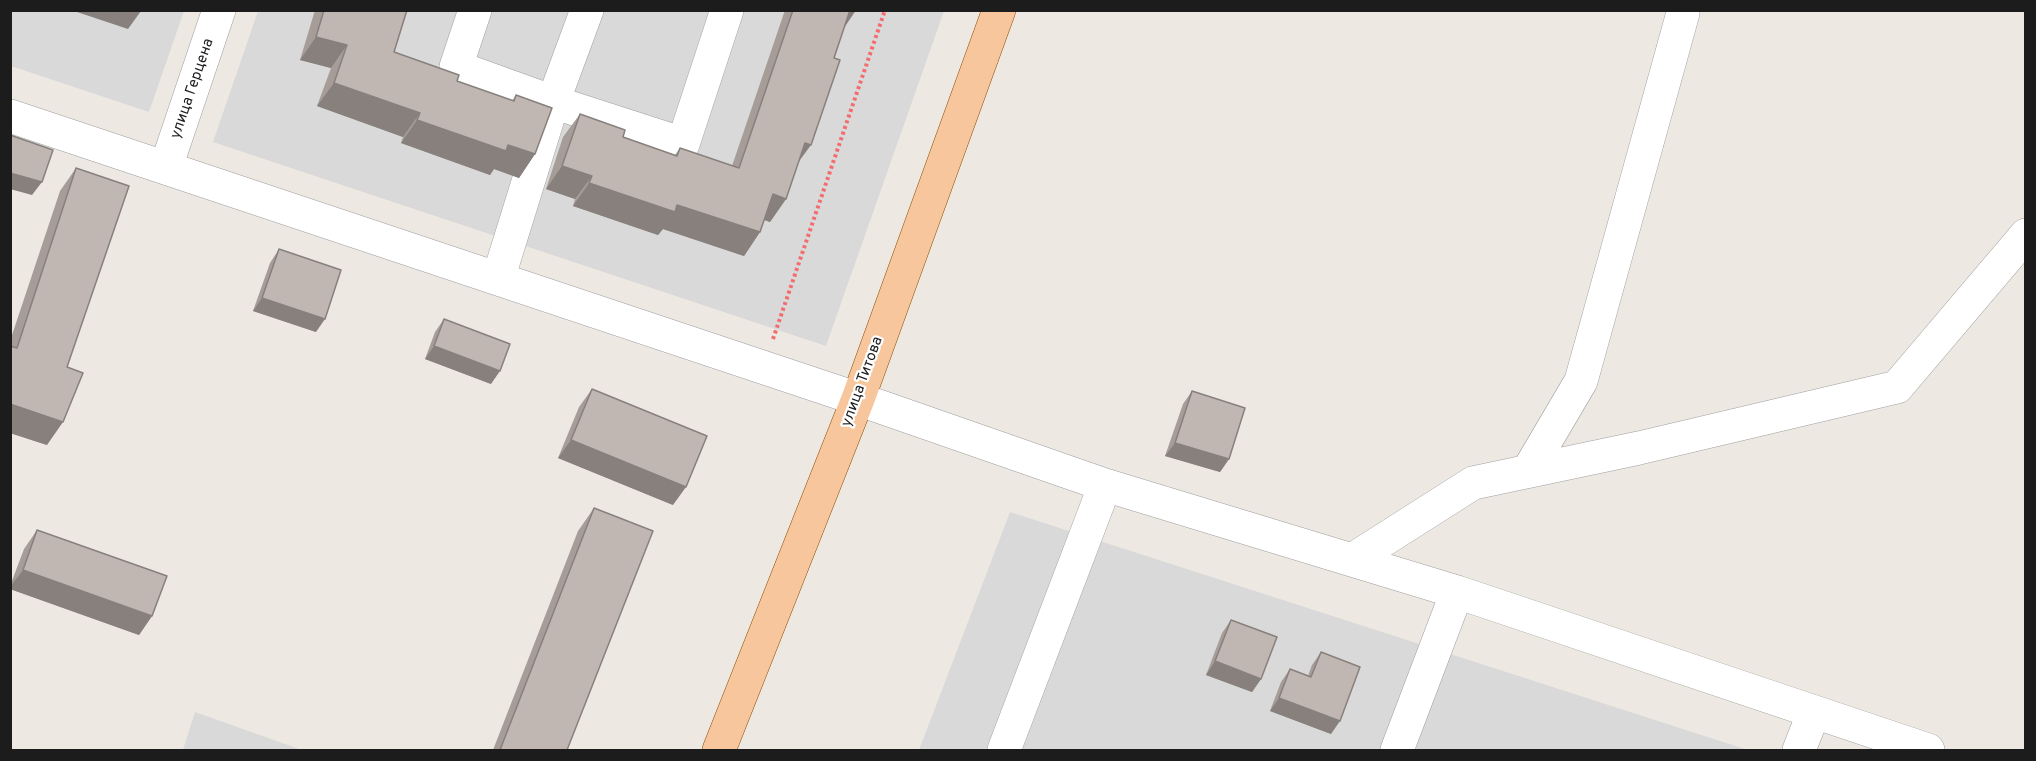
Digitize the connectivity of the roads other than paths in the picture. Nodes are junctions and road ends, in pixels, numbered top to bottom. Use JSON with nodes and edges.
{"nodes":[{"id":1,"x":219,"y":10,"type":"edge"},
{"id":2,"x":475,"y":10,"type":"edge"},
{"id":3,"x":586,"y":10,"type":"edge"},
{"id":4,"x":727,"y":10,"type":"edge"},
{"id":5,"x":999,"y":10,"type":"edge"},
{"id":6,"x":1683,"y":13,"type":"dead end"},
{"id":7,"x":553,"y":102,"type":"junction"},
{"id":8,"x":10,"y":116,"type":"edge"},
{"id":9,"x":166,"y":167,"type":"junction"},
{"id":10,"x":2025,"y":235,"type":"edge"},
{"id":11,"x":498,"y":279,"type":"junction"},
{"id":12,"x":858,"y":399,"type":"junction"},
{"id":13,"x":1528,"y":471,"type":"junction"},
{"id":14,"x":1105,"y":485,"type":"junction"},
{"id":15,"x":1352,"y":560,"type":"junction"},
{"id":16,"x":1457,"y":592,"type":"junction"},
{"id":17,"x":1814,"y":712,"type":"junction"},
{"id":18,"x":719,"y":750,"type":"edge"},
{"id":19,"x":1004,"y":750,"type":"edge"},
{"id":20,"x":1398,"y":750,"type":"edge"},
{"id":21,"x":1799,"y":750,"type":"edge"},
{"id":22,"x":1928,"y":750,"type":"edge"}],
"edges":[{"from":1,"to":9,"type":"street","name":"улица Герцена"},
{"from":2,"to":7,"type":"street"},
{"from":3,"to":7,"type":"street"},
{"from":4,"to":7,"type":"street"},
{"from":5,"to":12,"type":"main road","name":"улица Титова"},
{"from":6,"to":13,"type":"street"},
{"from":7,"to":11,"type":"street"},
{"from":8,"to":9,"type":"street"},
{"from":9,"to":11,"type":"street"},
{"from":10,"to":13,"type":"street"},
{"from":11,"to":12,"type":"street"},
{"from":12,"to":14,"type":"street"},
{"from":12,"to":18,"type":"main road","name":"улица Титова"},
{"from":13,"to":15,"type":"street"},
{"from":14,"to":15,"type":"street"},
{"from":14,"to":19,"type":"street"},
{"from":15,"to":16,"type":"street"},
{"from":16,"to":17,"type":"street"},
{"from":16,"to":20,"type":"street"},
{"from":17,"to":21,"type":"street"},
{"from":17,"to":22,"type":"street"}]}
